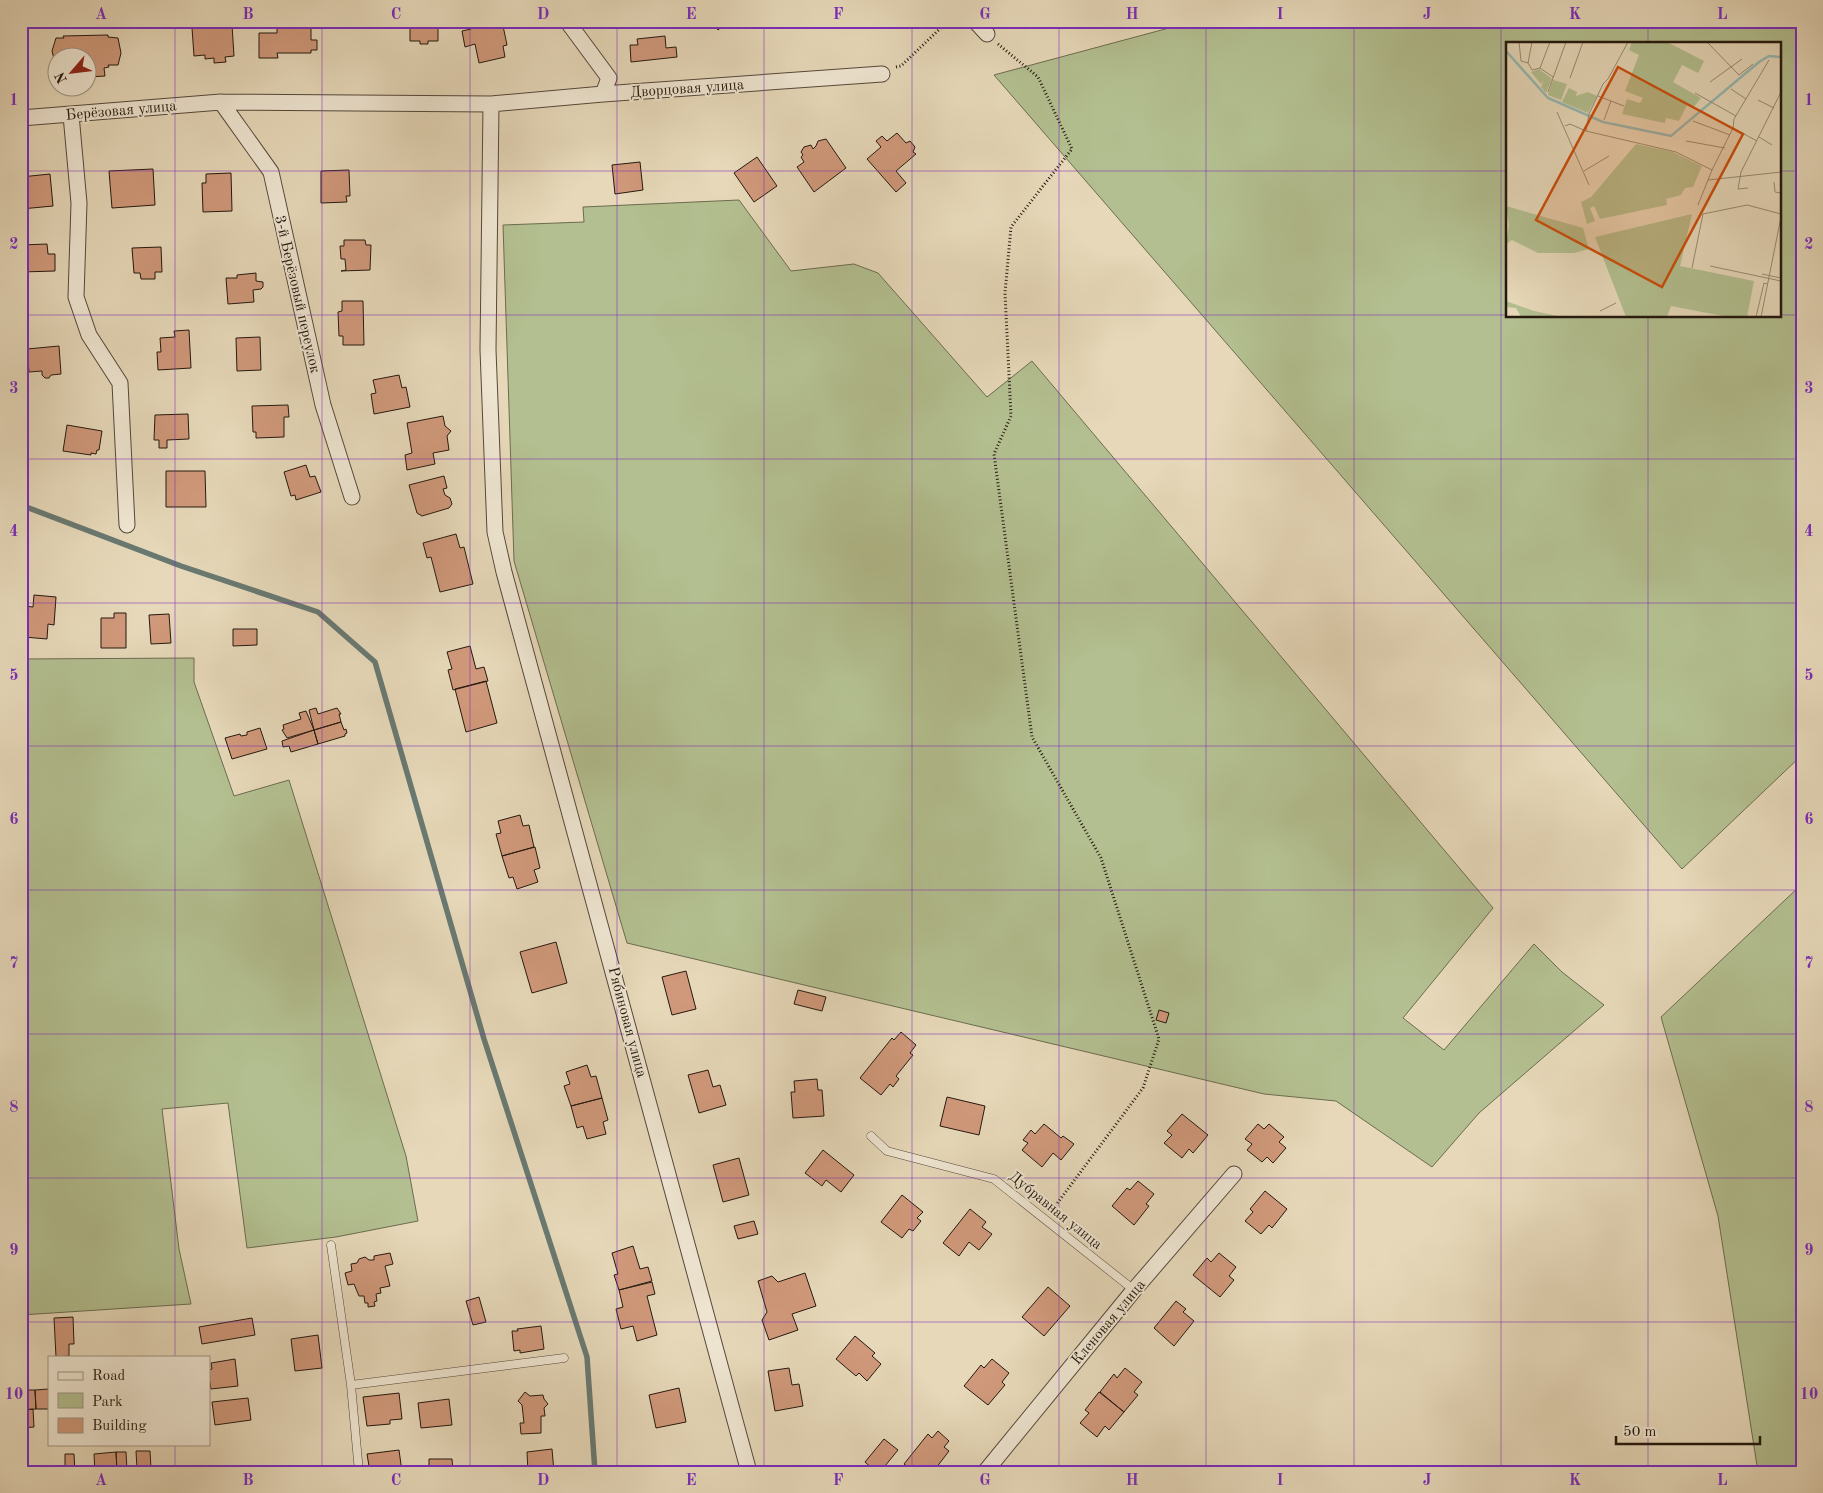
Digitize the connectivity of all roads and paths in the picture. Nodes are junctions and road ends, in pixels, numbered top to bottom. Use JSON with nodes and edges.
{"nodes":[{"id":1,"x":567,"y":21,"type":"edge"},
{"id":2,"x":975,"y":21,"type":"edge"},
{"id":3,"x":987,"y":34,"type":"joint"},
{"id":4,"x":882,"y":74,"type":"dead end"},
{"id":5,"x":602,"y":94,"type":"junction"},
{"id":6,"x":221,"y":102,"type":"junction"},
{"id":7,"x":492,"y":104,"type":"junction"},
{"id":8,"x":71,"y":115,"type":"junction"},
{"id":9,"x":21,"y":118,"type":"edge"},
{"id":10,"x":352,"y":497,"type":"dead end"},
{"id":11,"x":127,"y":525,"type":"dead end"},
{"id":12,"x":870,"y":1136,"type":"dead end"},
{"id":13,"x":1234,"y":1174,"type":"dead end"},
{"id":14,"x":1045,"y":1220,"type":"junction"},
{"id":15,"x":331,"y":1245,"type":"dead end"},
{"id":16,"x":1134,"y":1290,"type":"junction"},
{"id":17,"x":564,"y":1358,"type":"dead end"},
{"id":18,"x":351,"y":1385,"type":"junction"},
{"id":19,"x":359,"y":1472,"type":"edge"},
{"id":20,"x":750,"y":1472,"type":"edge"},
{"id":21,"x":985,"y":1472,"type":"edge"}],
"edges":[{"from":1,"to":5,"type":"street"},
{"from":2,"to":3,"type":"street"},
{"from":3,"to":14,"type":"path"},
{"from":4,"to":5,"type":"street","name":"Дворцовая улица"},
{"from":5,"to":7,"type":"street","name":"Дворцовая улица"},
{"from":6,"to":7,"type":"street","name":"Берёзовая улица"},
{"from":6,"to":8,"type":"street","name":"Берёзовая улица"},
{"from":6,"to":10,"type":"street","name":"3-й Берёзовый переулок"},
{"from":7,"to":20,"type":"street","name":"Рябиновая улица"},
{"from":8,"to":9,"type":"street","name":"Берёзовая улица"},
{"from":8,"to":11,"type":"street"},
{"from":12,"to":14,"type":"lane","name":"Дубравная улица"},
{"from":13,"to":16,"type":"street","name":"Кленовая улица"},
{"from":14,"to":16,"type":"lane","name":"Дубравная улица"},
{"from":15,"to":18,"type":"lane"},
{"from":16,"to":21,"type":"street","name":"Кленовая улица"},
{"from":17,"to":18,"type":"lane"},
{"from":18,"to":19,"type":"lane"}]}
